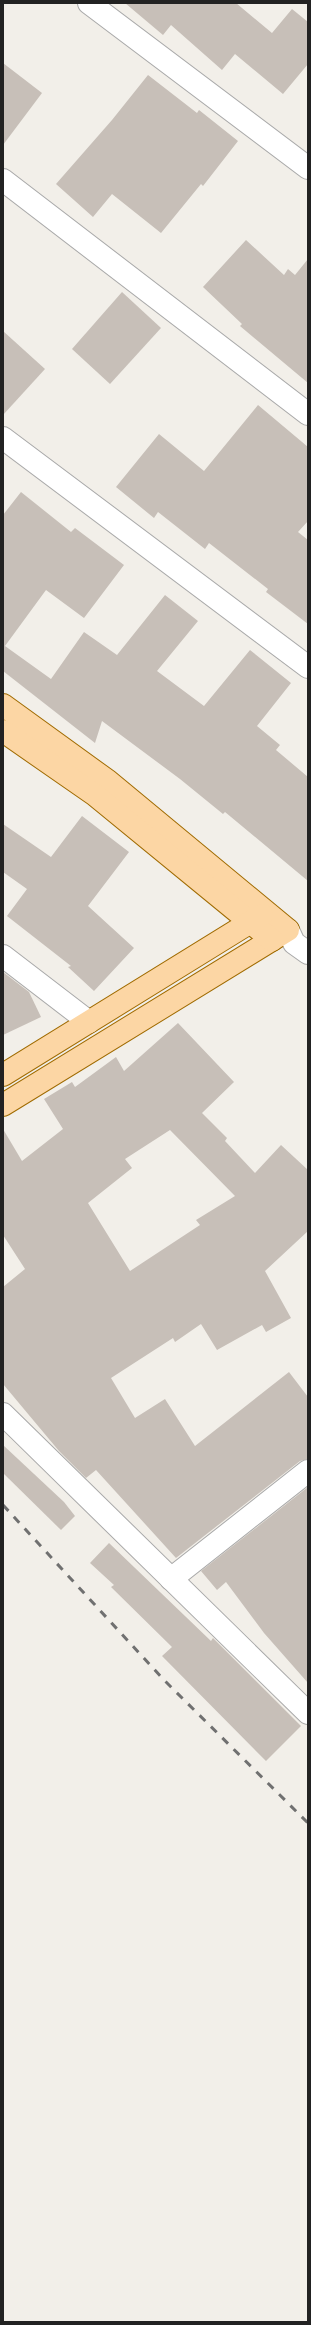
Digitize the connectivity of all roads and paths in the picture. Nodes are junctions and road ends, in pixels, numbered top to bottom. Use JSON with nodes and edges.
{"nodes":[{"id":1,"x":89,"y":3,"type":"edge"},
{"id":2,"x":308,"y":168,"type":"edge"},
{"id":3,"x":3,"y":180,"type":"edge"},
{"id":4,"x":308,"y":414,"type":"edge"},
{"id":5,"x":3,"y":438,"type":"edge"},
{"id":6,"x":308,"y":667,"type":"edge"},
{"id":7,"x":3,"y":705,"type":"edge"},
{"id":8,"x":3,"y":730,"type":"edge"},
{"id":9,"x":258,"y":917,"type":"junction"},
{"id":10,"x":291,"y":941,"type":"edge"},
{"id":11,"x":3,"y":956,"type":"edge"},
{"id":12,"x":89,"y":1022,"type":"junction"},
{"id":13,"x":3,"y":1075,"type":"edge"},
{"id":14,"x":3,"y":1105,"type":"edge"},
{"id":15,"x":3,"y":1414,"type":"edge"},
{"id":16,"x":308,"y":1471,"type":"edge"},
{"id":17,"x":171,"y":1579,"type":"junction"},
{"id":18,"x":308,"y":1713,"type":"edge"}],
"edges":[{"from":1,"to":2,"type":"street"},
{"from":3,"to":4,"type":"street"},
{"from":5,"to":6,"type":"street"},
{"from":7,"to":9,"type":"main road"},
{"from":8,"to":9,"type":"main road"},
{"from":9,"to":10,"type":"main road"},
{"from":9,"to":12,"type":"main road"},
{"from":10,"to":14,"type":"main road"},
{"from":11,"to":12,"type":"street"},
{"from":12,"to":13,"type":"main road"},
{"from":15,"to":17,"type":"street"},
{"from":16,"to":17,"type":"street"},
{"from":17,"to":18,"type":"street"}]}
